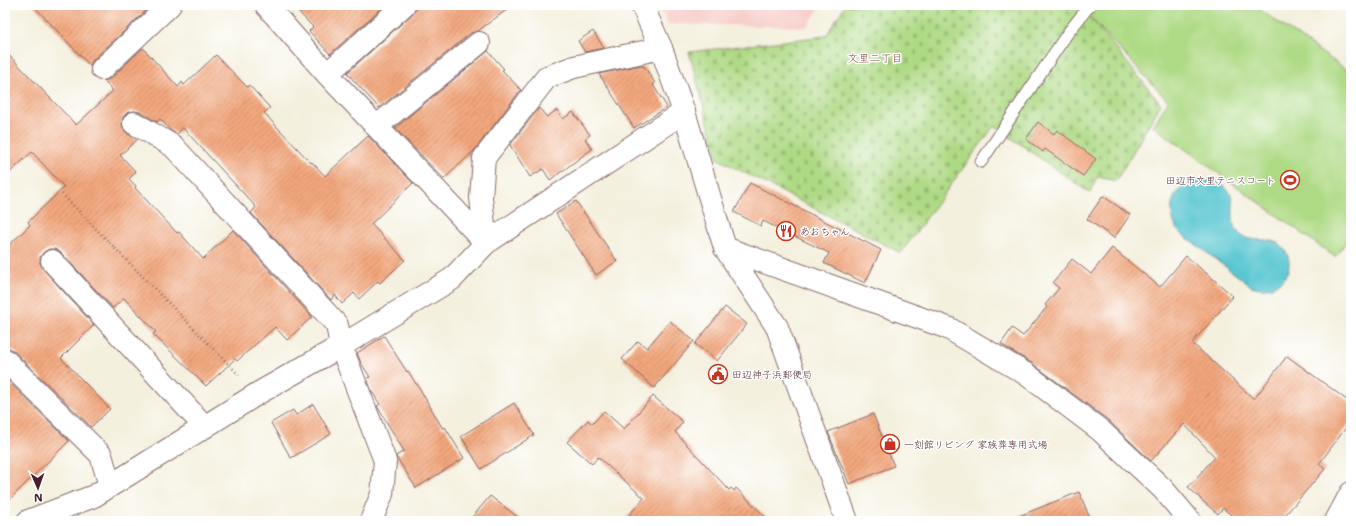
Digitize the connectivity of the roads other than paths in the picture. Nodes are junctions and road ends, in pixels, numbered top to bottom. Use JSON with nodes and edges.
{"nodes":[{"id":1,"x":170,"y":5,"type":"edge"},
{"id":2,"x":404,"y":5,"type":"edge"},
{"id":3,"x":642,"y":5,"type":"edge"},
{"id":4,"x":1090,"y":5,"type":"edge"},
{"id":5,"x":270,"y":7,"type":"edge"},
{"id":6,"x":479,"y":43,"type":"dead end"},
{"id":7,"x":661,"y":48,"type":"junction"},
{"id":8,"x":102,"y":69,"type":"dead end"},
{"id":9,"x":327,"y":74,"type":"junction"},
{"id":10,"x":684,"y":112,"type":"junction"},
{"id":11,"x":134,"y":123,"type":"dead end"},
{"id":12,"x":377,"y":126,"type":"junction"},
{"id":13,"x":981,"y":162,"type":"dead end"},
{"id":14,"x":486,"y":243,"type":"junction"},
{"id":15,"x":725,"y":248,"type":"junction"},
{"id":16,"x":52,"y":261,"type":"dead end"},
{"id":17,"x":341,"y":346,"type":"junction"},
{"id":18,"x":5,"y":360,"type":"edge"},
{"id":19,"x":205,"y":427,"type":"junction"},
{"id":20,"x":110,"y":486,"type":"junction"},
{"id":21,"x":1351,"y":493,"type":"edge"},
{"id":22,"x":28,"y":521,"type":"edge"},
{"id":23,"x":371,"y":521,"type":"edge"},
{"id":24,"x":847,"y":521,"type":"edge"},
{"id":25,"x":1190,"y":521,"type":"edge"},
{"id":26,"x":1336,"y":521,"type":"edge"}],
"edges":[{"from":1,"to":8,"type":"street"},
{"from":2,"to":9,"type":"street"},
{"from":3,"to":7,"type":"street"},
{"from":4,"to":13,"type":"lane"},
{"from":5,"to":9,"type":"street"},
{"from":6,"to":12,"type":"street"},
{"from":7,"to":10,"type":"street"},
{"from":7,"to":14,"type":"street"},
{"from":9,"to":12,"type":"street"},
{"from":10,"to":14,"type":"street"},
{"from":10,"to":15,"type":"street"},
{"from":11,"to":17,"type":"street"},
{"from":12,"to":14,"type":"street"},
{"from":14,"to":17,"type":"street"},
{"from":15,"to":24,"type":"street"},
{"from":15,"to":25,"type":"street"},
{"from":16,"to":19,"type":"street"},
{"from":17,"to":19,"type":"street"},
{"from":17,"to":23,"type":"street"},
{"from":18,"to":20,"type":"street"},
{"from":19,"to":20,"type":"street"},
{"from":20,"to":22,"type":"street"},
{"from":21,"to":26,"type":"street"}]}
